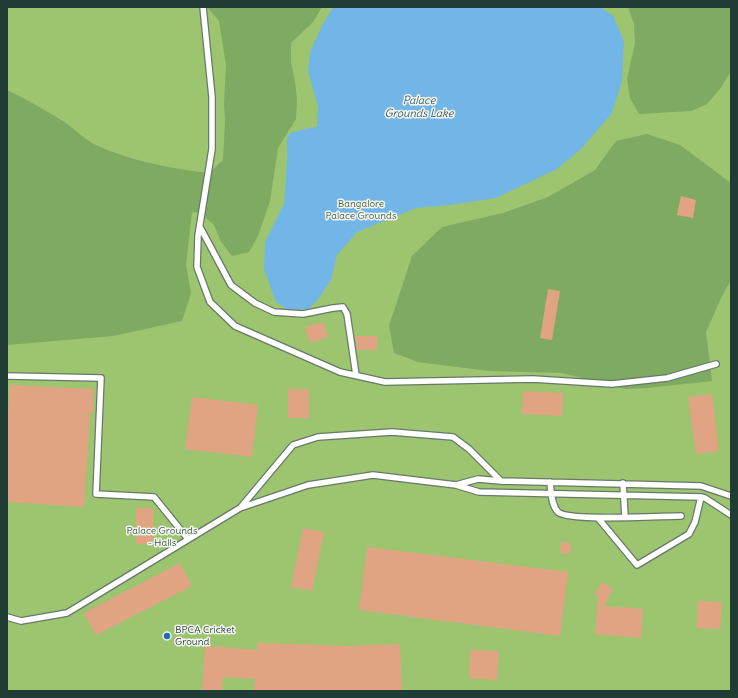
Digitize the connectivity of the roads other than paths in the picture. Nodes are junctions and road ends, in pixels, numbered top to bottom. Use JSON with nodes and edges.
{"nodes":[{"id":1,"x":203,"y":7,"type":"edge"},
{"id":2,"x":200,"y":227,"type":"junction"},
{"id":3,"x":716,"y":364,"type":"dead end"},
{"id":4,"x":7,"y":376,"type":"edge"},
{"id":5,"x":356,"y":376,"type":"junction"},
{"id":6,"x":501,"y":481,"type":"junction"},
{"id":7,"x":550,"y":482,"type":"junction"},
{"id":8,"x":623,"y":483,"type":"junction"},
{"id":9,"x":456,"y":485,"type":"junction"},
{"id":10,"x":552,"y":493,"type":"junction"},
{"id":11,"x":622,"y":495,"type":"junction"},
{"id":12,"x":731,"y":496,"type":"edge"},
{"id":13,"x":701,"y":497,"type":"junction"},
{"id":14,"x":240,"y":508,"type":"junction"},
{"id":15,"x":731,"y":515,"type":"edge"},
{"id":16,"x":680,"y":516,"type":"dead end"},
{"id":17,"x":624,"y":517,"type":"junction"},
{"id":18,"x":598,"y":518,"type":"junction"},
{"id":19,"x":188,"y":539,"type":"junction"},
{"id":20,"x":7,"y":617,"type":"edge"}],
"edges":[{"from":1,"to":2,"type":"lane"},
{"from":2,"to":5,"type":"lane"},
{"from":2,"to":5,"type":"lane"},
{"from":3,"to":5,"type":"lane"},
{"from":4,"to":19,"type":"lane"},
{"from":6,"to":7,"type":"lane"},
{"from":6,"to":9,"type":"lane"},
{"from":6,"to":14,"type":"lane"},
{"from":7,"to":8,"type":"lane"},
{"from":7,"to":10,"type":"lane"},
{"from":8,"to":11,"type":"lane"},
{"from":8,"to":12,"type":"lane"},
{"from":9,"to":10,"type":"lane"},
{"from":9,"to":14,"type":"lane"},
{"from":10,"to":11,"type":"lane"},
{"from":10,"to":18,"type":"lane"},
{"from":11,"to":13,"type":"lane"},
{"from":11,"to":17,"type":"lane"},
{"from":13,"to":15,"type":"lane"},
{"from":13,"to":18,"type":"lane"},
{"from":14,"to":19,"type":"lane"},
{"from":16,"to":17,"type":"lane"},
{"from":17,"to":18,"type":"lane"},
{"from":19,"to":20,"type":"lane"}]}
